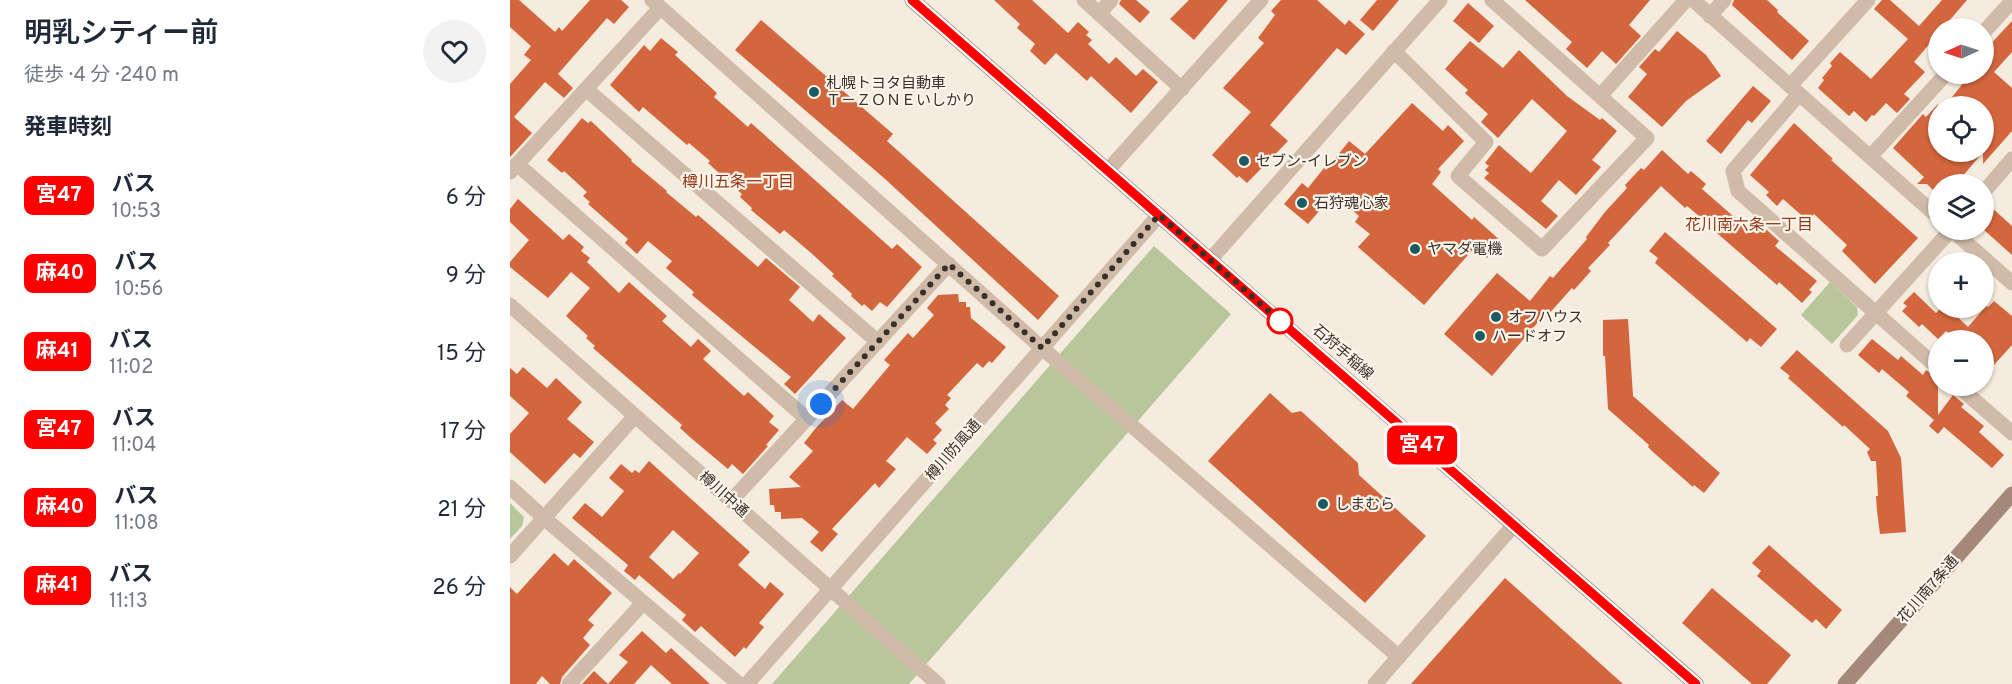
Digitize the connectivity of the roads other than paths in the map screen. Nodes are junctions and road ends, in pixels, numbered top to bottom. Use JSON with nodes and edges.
{"nodes":[{"id":1,"x":912,"y":0,"type":"edge"},
{"id":2,"x":1084,"y":0,"type":"edge"},
{"id":3,"x":1111,"y":0,"type":"edge"},
{"id":4,"x":1261,"y":0,"type":"edge"},
{"id":5,"x":1440,"y":0,"type":"edge"},
{"id":6,"x":1492,"y":0,"type":"edge"},
{"id":7,"x":1686,"y":0,"type":"edge"},
{"id":8,"x":1693,"y":0,"type":"edge"},
{"id":9,"x":1724,"y":0,"type":"edge"},
{"id":10,"x":1868,"y":0,"type":"edge"},
{"id":11,"x":2012,"y":1,"type":"edge"},
{"id":12,"x":656,"y":4,"type":"edge"},
{"id":13,"x":1099,"y":14,"type":"junction"},
{"id":14,"x":1710,"y":16,"type":"junction"},
{"id":15,"x":1994,"y":21,"type":"edge"},
{"id":16,"x":1394,"y":51,"type":"junction"},
{"id":17,"x":1937,"y":84,"type":"edge"},
{"id":18,"x":1182,"y":88,"type":"junction"},
{"id":19,"x":586,"y":89,"type":"junction"},
{"id":20,"x":1794,"y":90,"type":"junction"},
{"id":21,"x":1600,"y":96,"type":"junction"},
{"id":22,"x":1870,"y":157,"type":"junction"},
{"id":23,"x":2012,"y":159,"type":"edge"},
{"id":24,"x":514,"y":168,"type":"edge"},
{"id":25,"x":1108,"y":170,"type":"junction"},
{"id":26,"x":1994,"y":180,"type":"edge"},
{"id":27,"x":1928,"y":208,"type":"edge"},
{"id":28,"x":1159,"y":215,"type":"junction"},
{"id":29,"x":1943,"y":240,"type":"edge"},
{"id":30,"x":1963,"y":240,"type":"edge"},
{"id":31,"x":1210,"y":260,"type":"junction"},
{"id":32,"x":949,"y":264,"type":"junction"},
{"id":33,"x":2012,"y":283,"type":"edge"},
{"id":34,"x":510,"y":304,"type":"edge"},
{"id":35,"x":1876,"y":313,"type":"junction"},
{"id":36,"x":878,"y":342,"type":"junction"},
{"id":37,"x":1847,"y":345,"type":"dead end"},
{"id":38,"x":1042,"y":348,"type":"junction"},
{"id":39,"x":1928,"y":359,"type":"edge"},
{"id":40,"x":1969,"y":396,"type":"edge"},
{"id":41,"x":635,"y":416,"type":"junction"},
{"id":42,"x":807,"y":419,"type":"junction"},
{"id":43,"x":2012,"y":433,"type":"edge"},
{"id":44,"x":510,"y":487,"type":"edge"},
{"id":45,"x":2012,"y":494,"type":"edge"},
{"id":46,"x":732,"y":501,"type":"junction"},
{"id":47,"x":544,"y":518,"type":"junction"},
{"id":48,"x":1514,"y":525,"type":"junction"},
{"id":49,"x":510,"y":556,"type":"edge"},
{"id":50,"x":831,"y":589,"type":"junction"},
{"id":51,"x":643,"y":603,"type":"junction"},
{"id":52,"x":1399,"y":657,"type":"junction"},
{"id":53,"x":569,"y":684,"type":"edge"},
{"id":54,"x":739,"y":684,"type":"edge"},
{"id":55,"x":747,"y":684,"type":"edge"},
{"id":56,"x":938,"y":684,"type":"edge"},
{"id":57,"x":1375,"y":684,"type":"edge"},
{"id":58,"x":1696,"y":684,"type":"edge"},
{"id":59,"x":1845,"y":684,"type":"edge"}],
"edges":[{"from":1,"to":25,"type":"main road","name":"石狩手稲線"},
{"from":2,"to":13,"type":"street"},
{"from":3,"to":13,"type":"street"},
{"from":4,"to":18,"type":"street"},
{"from":5,"to":16,"type":"street"},
{"from":6,"to":21,"type":"street"},
{"from":7,"to":21,"type":"street"},
{"from":8,"to":14,"type":"street"},
{"from":9,"to":14,"type":"street"},
{"from":10,"to":20,"type":"street"},
{"from":11,"to":15,"type":"street"},
{"from":12,"to":19,"type":"street"},
{"from":12,"to":32,"type":"street"},
{"from":13,"to":18,"type":"street"},
{"from":14,"to":20,"type":"street"},
{"from":16,"to":21,"type":"street"},
{"from":16,"to":31,"type":"street"},
{"from":17,"to":22,"type":"street"},
{"from":18,"to":25,"type":"street"},
{"from":19,"to":24,"type":"street"},
{"from":19,"to":36,"type":"street"},
{"from":20,"to":22,"type":"street"},
{"from":20,"to":35,"type":"street"},
{"from":22,"to":27,"type":"street"},
{"from":23,"to":26,"type":"street"},
{"from":24,"to":42,"type":"street"},
{"from":25,"to":28,"type":"main road","name":"石狩手稲線"},
{"from":28,"to":31,"type":"main road","name":"石狩手稲線"},
{"from":28,"to":38,"type":"street","name":"樽川防風通"},
{"from":29,"to":35,"type":"street"},
{"from":30,"to":33,"type":"street"},
{"from":31,"to":48,"type":"main road","name":"石狩手稲線"},
{"from":32,"to":36,"type":"street"},
{"from":32,"to":38,"type":"street"},
{"from":34,"to":41,"type":"street","name":"樽川中通"},
{"from":35,"to":37,"type":"street"},
{"from":35,"to":39,"type":"street"},
{"from":36,"to":42,"type":"street"},
{"from":38,"to":50,"type":"street","name":"樽川防風通"},
{"from":38,"to":52,"type":"street"},
{"from":40,"to":43,"type":"street"},
{"from":41,"to":46,"type":"street","name":"樽川中通"},
{"from":41,"to":47,"type":"street"},
{"from":42,"to":46,"type":"street"},
{"from":44,"to":47,"type":"street"},
{"from":45,"to":59,"type":"street","name":"花川南7条通"},
{"from":46,"to":50,"type":"street","name":"樽川中通"},
{"from":47,"to":49,"type":"street"},
{"from":47,"to":51,"type":"street"},
{"from":48,"to":52,"type":"street"},
{"from":48,"to":58,"type":"main road","name":"石狩手稲線"},
{"from":50,"to":55,"type":"street","name":"樽川防風通"},
{"from":50,"to":56,"type":"street","name":"樽川中通"},
{"from":51,"to":53,"type":"street"},
{"from":51,"to":54,"type":"street"},
{"from":52,"to":57,"type":"street"}]}
